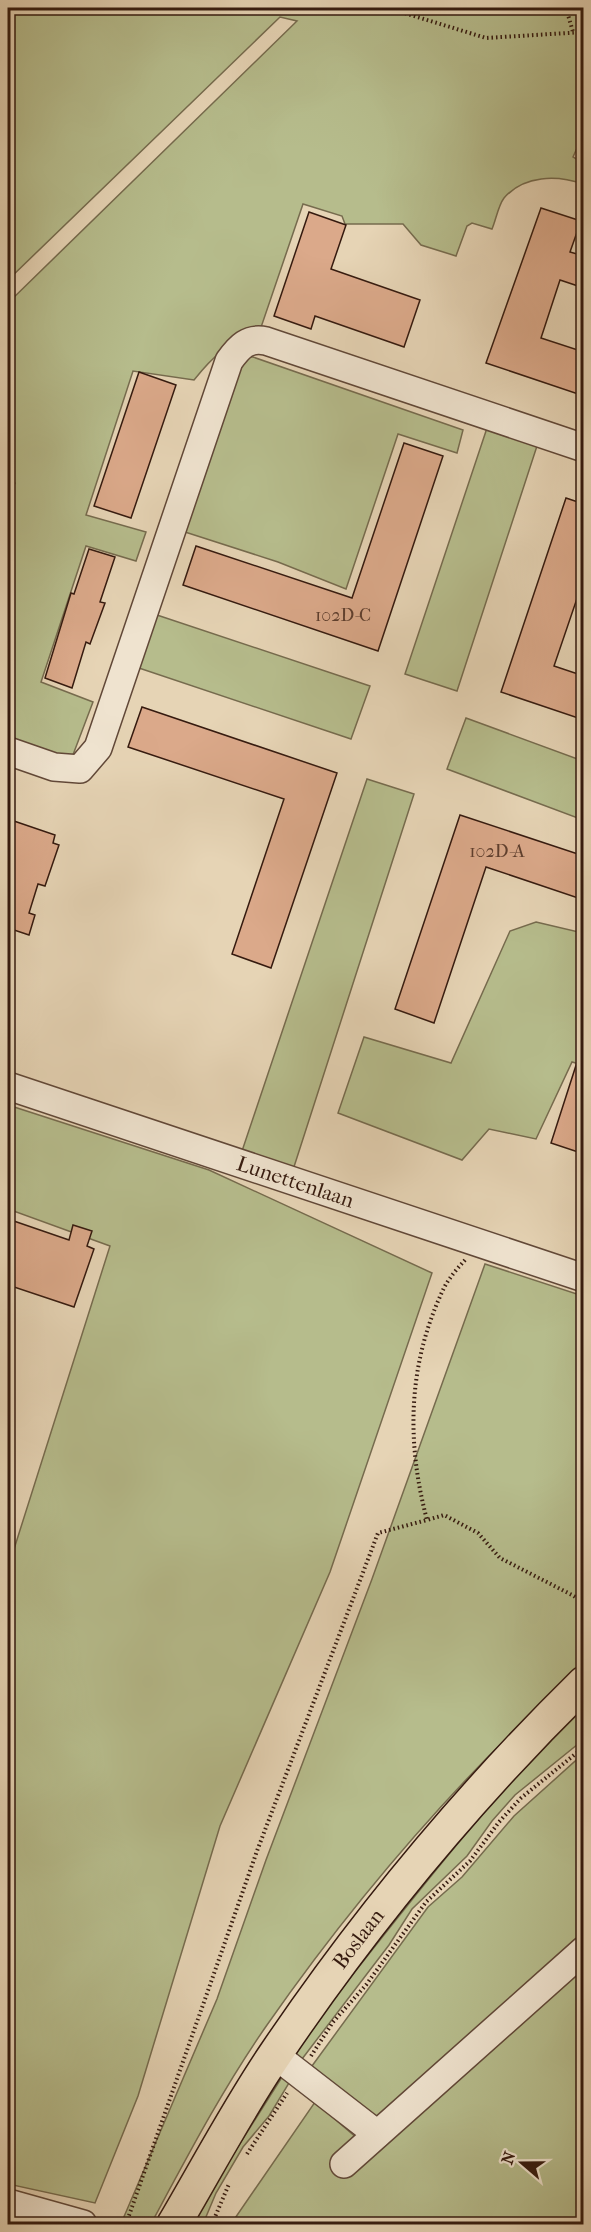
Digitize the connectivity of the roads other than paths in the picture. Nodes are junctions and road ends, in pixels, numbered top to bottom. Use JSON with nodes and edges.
{"nodes":[{"id":1,"x":584,"y":448,"type":"edge"},
{"id":2,"x":8,"y":751,"type":"edge"},
{"id":3,"x":8,"y":1086,"type":"edge"},
{"id":4,"x":584,"y":1278,"type":"edge"},
{"id":5,"x":584,"y":1683,"type":"edge"},
{"id":6,"x":584,"y":1950,"type":"edge"},
{"id":7,"x":287,"y":2064,"type":"junction"},
{"id":8,"x":377,"y":2134,"type":"junction"},
{"id":9,"x":344,"y":2164,"type":"dead end"},
{"id":10,"x":8,"y":2203,"type":"edge"},
{"id":11,"x":82,"y":2224,"type":"edge"},
{"id":12,"x":174,"y":2224,"type":"edge"}],
"edges":[{"from":1,"to":2,"type":"street"},
{"from":3,"to":4,"type":"street","name":"Lunettenlaan"},
{"from":5,"to":7,"type":"main road","name":"Boslaan"},
{"from":6,"to":8,"type":"street"},
{"from":7,"to":8,"type":"street"},
{"from":7,"to":12,"type":"main road","name":"Boslaan"},
{"from":8,"to":9,"type":"street"},
{"from":10,"to":11,"type":"street"}]}
